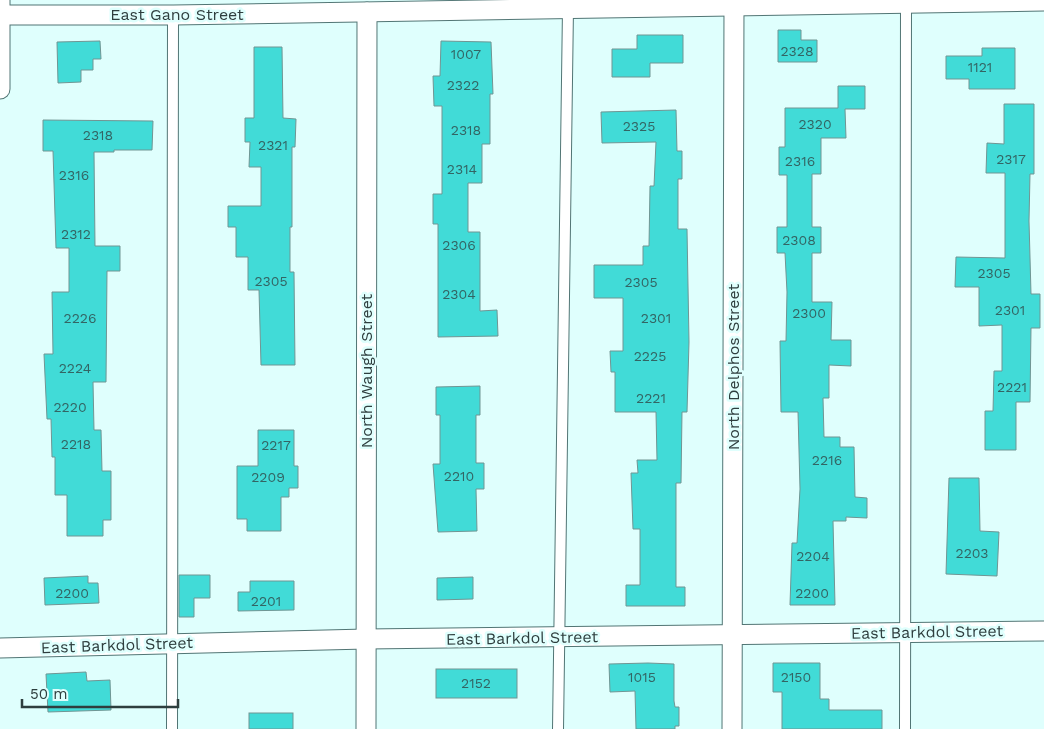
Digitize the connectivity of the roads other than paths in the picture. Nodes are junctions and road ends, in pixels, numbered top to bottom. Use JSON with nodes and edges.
{"nodes":[{"id":1,"x":0,"y":0,"type":"edge"},
{"id":2,"x":1044,"y":1,"type":"edge"},
{"id":3,"x":906,"y":2,"type":"junction"},
{"id":4,"x":734,"y":5,"type":"junction"},
{"id":5,"x":568,"y":8,"type":"junction"},
{"id":6,"x":366,"y":12,"type":"junction"},
{"id":7,"x":0,"y":15,"type":"edge"},
{"id":8,"x":173,"y":15,"type":"junction"},
{"id":9,"x":0,"y":89,"type":"edge"},
{"id":10,"x":1044,"y":631,"type":"edge"},
{"id":11,"x":906,"y":633,"type":"junction"},
{"id":12,"x":733,"y":635,"type":"junction"},
{"id":13,"x":559,"y":637,"type":"junction"},
{"id":14,"x":366,"y":640,"type":"junction"},
{"id":15,"x":172,"y":644,"type":"junction"},
{"id":16,"x":0,"y":648,"type":"edge"},
{"id":17,"x":172,"y":729,"type":"edge"},
{"id":18,"x":366,"y":729,"type":"edge"},
{"id":19,"x":558,"y":729,"type":"edge"},
{"id":20,"x":732,"y":729,"type":"edge"},
{"id":21,"x":905,"y":729,"type":"edge"}],
"edges":[{"from":1,"to":7,"type":"street"},
{"from":2,"to":3,"type":"street","name":"East Gano Street"},
{"from":3,"to":4,"type":"street","name":"East Gano Street"},
{"from":3,"to":11,"type":"lane"},
{"from":4,"to":5,"type":"street","name":"East Gano Street"},
{"from":4,"to":12,"type":"street","name":"North Delphos Street"},
{"from":5,"to":6,"type":"street","name":"East Gano Street"},
{"from":5,"to":13,"type":"lane"},
{"from":6,"to":8,"type":"street","name":"East Gano Street"},
{"from":6,"to":14,"type":"street","name":"North Waugh Street"},
{"from":7,"to":8,"type":"street","name":"East Gano Street"},
{"from":7,"to":9,"type":"street"},
{"from":8,"to":15,"type":"lane"},
{"from":10,"to":11,"type":"street","name":"East Barkdol Street"},
{"from":11,"to":12,"type":"street","name":"East Barkdol Street"},
{"from":11,"to":21,"type":"lane"},
{"from":12,"to":13,"type":"street","name":"East Barkdol Street"},
{"from":12,"to":20,"type":"street","name":"North Delphos Street"},
{"from":13,"to":14,"type":"street","name":"East Barkdol Street"},
{"from":13,"to":19,"type":"lane"},
{"from":14,"to":15,"type":"street","name":"East Barkdol Street"},
{"from":14,"to":18,"type":"street","name":"North Waugh Street"},
{"from":15,"to":16,"type":"street","name":"East Barkdol Street"},
{"from":15,"to":17,"type":"lane"}]}
